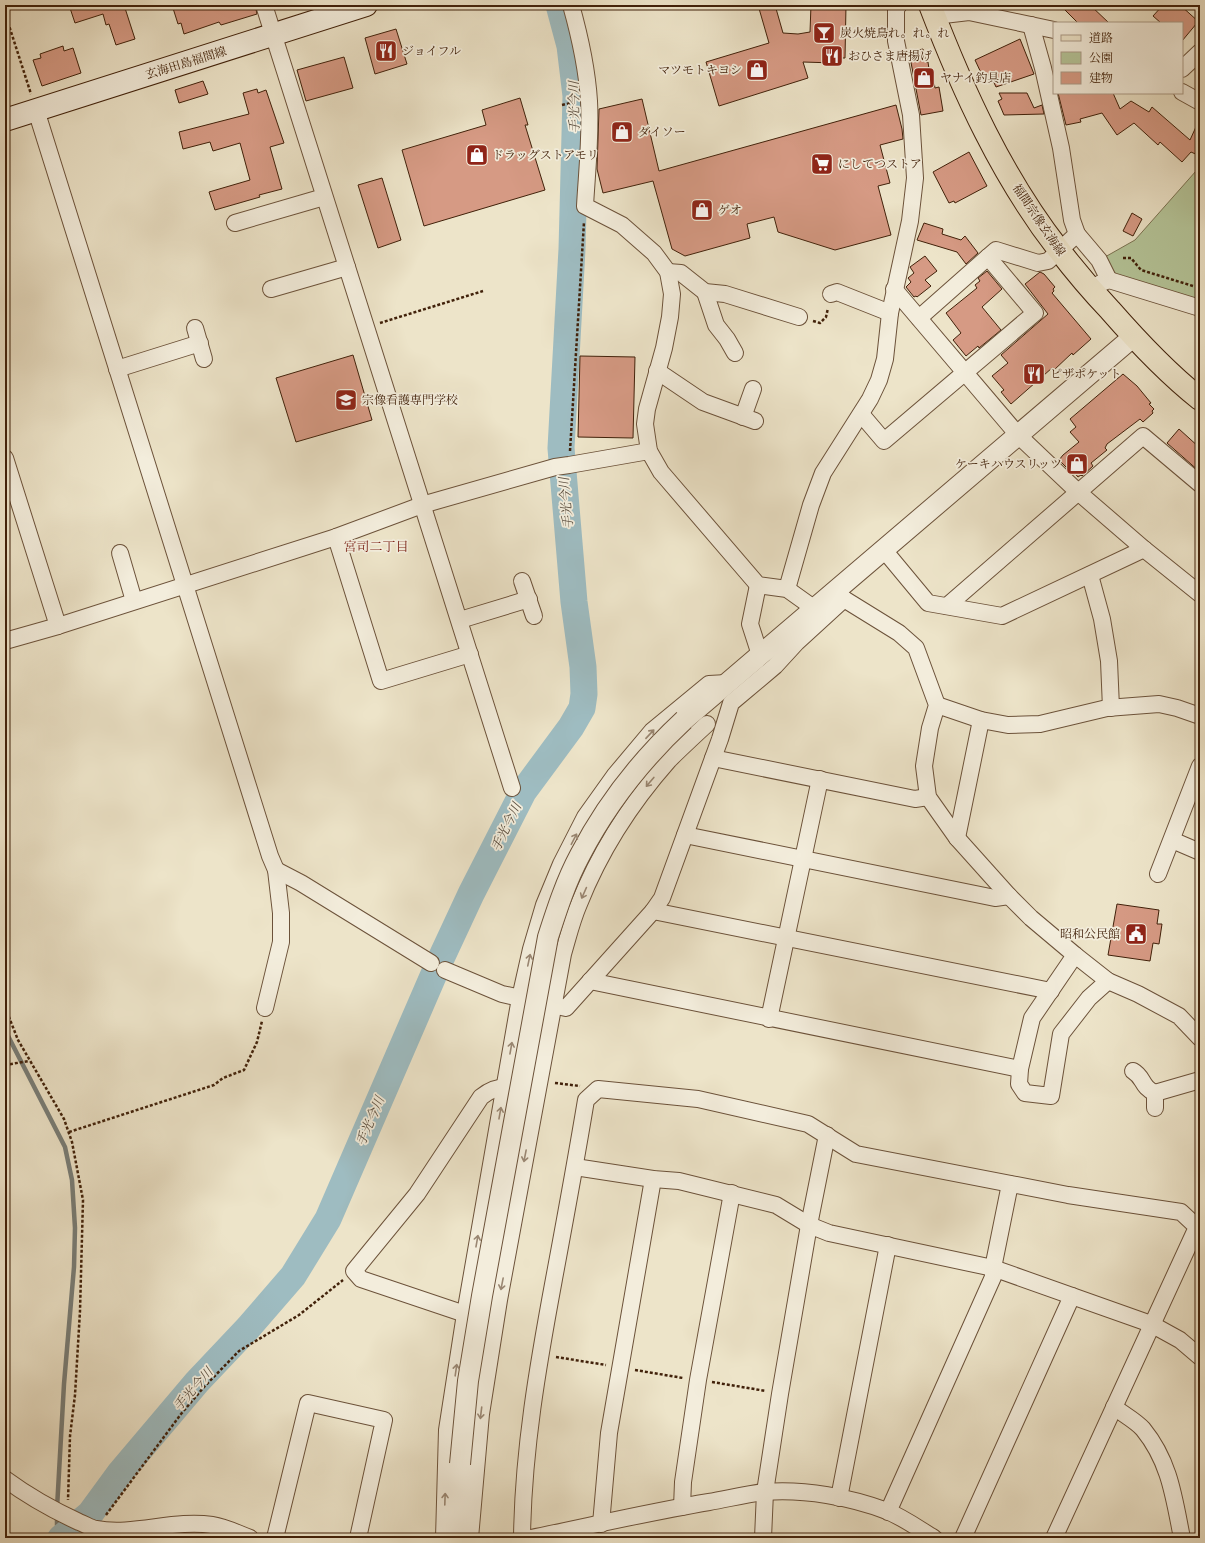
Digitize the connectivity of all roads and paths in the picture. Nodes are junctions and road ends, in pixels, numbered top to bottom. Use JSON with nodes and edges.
{"nodes":[{"id":1,"x":264,"y":5,"type":"edge"},
{"id":2,"x":366,"y":5,"type":"edge"},
{"id":3,"x":571,"y":5,"type":"edge"},
{"id":4,"x":899,"y":5,"type":"edge"},
{"id":5,"x":932,"y":11,"type":"edge"},
{"id":6,"x":5,"y":13,"type":"edge"},
{"id":7,"x":1031,"y":25,"type":"junction"},
{"id":8,"x":1053,"y":30,"type":"edge"},
{"id":9,"x":274,"y":35,"type":"junction"},
{"id":10,"x":1200,"y":52,"type":"edge"},
{"id":11,"x":1183,"y":68,"type":"edge"},
{"id":12,"x":1183,"y":93,"type":"edge"},
{"id":13,"x":1200,"y":102,"type":"edge"},
{"id":14,"x":36,"y":110,"type":"junction"},
{"id":15,"x":5,"y":120,"type":"edge"},
{"id":16,"x":324,"y":197,"type":"junction"},
{"id":17,"x":585,"y":206,"type":"junction"},
{"id":18,"x":235,"y":223,"type":"dead end"},
{"id":19,"x":1077,"y":234,"type":"junction"},
{"id":20,"x":1058,"y":250,"type":"junction"},
{"id":21,"x":988,"y":258,"type":"junction"},
{"id":22,"x":1123,"y":258,"type":"dead end"},
{"id":23,"x":347,"y":267,"type":"junction"},
{"id":24,"x":668,"y":272,"type":"junction"},
{"id":25,"x":1099,"y":284,"type":"junction"},
{"id":26,"x":1200,"y":286,"type":"edge"},
{"id":27,"x":271,"y":289,"type":"dead end"},
{"id":28,"x":894,"y":289,"type":"junction"},
{"id":29,"x":483,"y":291,"type":"dead end"},
{"id":30,"x":705,"y":292,"type":"junction"},
{"id":31,"x":831,"y":294,"type":"joint"},
{"id":32,"x":1200,"y":308,"type":"edge"},
{"id":33,"x":890,"y":313,"type":"junction"},
{"id":34,"x":799,"y":317,"type":"joint"},
{"id":35,"x":919,"y":318,"type":"junction"},
{"id":36,"x":195,"y":328,"type":"dead end"},
{"id":37,"x":366,"y":328,"type":"junction"},
{"id":38,"x":1133,"y":337,"type":"junction"},
{"id":39,"x":200,"y":344,"type":"junction"},
{"id":40,"x":735,"y":353,"type":"dead end"},
{"id":41,"x":204,"y":359,"type":"dead end"},
{"id":42,"x":118,"y":369,"type":"junction"},
{"id":43,"x":657,"y":371,"type":"junction"},
{"id":44,"x":965,"y":372,"type":"junction"},
{"id":45,"x":752,"y":389,"type":"dead end"},
{"id":46,"x":1200,"y":399,"type":"edge"},
{"id":47,"x":861,"y":414,"type":"junction"},
{"id":48,"x":1018,"y":435,"type":"junction"},
{"id":49,"x":649,"y":451,"type":"junction"},
{"id":50,"x":5,"y":458,"type":"edge"},
{"id":51,"x":562,"y":466,"type":"junction"},
{"id":52,"x":1200,"y":484,"type":"edge"},
{"id":53,"x":1078,"y":492,"type":"junction"},
{"id":54,"x":422,"y":505,"type":"junction"},
{"id":55,"x":336,"y":537,"type":"junction"},
{"id":56,"x":1144,"y":549,"type":"junction"},
{"id":57,"x":884,"y":550,"type":"junction"},
{"id":58,"x":120,"y":553,"type":"dead end"},
{"id":59,"x":1090,"y":575,"type":"junction"},
{"id":60,"x":522,"y":581,"type":"dead end"},
{"id":61,"x":185,"y":585,"type":"junction"},
{"id":62,"x":758,"y":585,"type":"junction"},
{"id":63,"x":787,"y":589,"type":"junction"},
{"id":64,"x":1200,"y":594,"type":"edge"},
{"id":65,"x":840,"y":595,"type":"junction"},
{"id":66,"x":529,"y":599,"type":"junction"},
{"id":67,"x":134,"y":601,"type":"junction"},
{"id":68,"x":947,"y":606,"type":"junction"},
{"id":69,"x":815,"y":609,"type":"junction"},
{"id":70,"x":534,"y":616,"type":"dead end"},
{"id":71,"x":460,"y":620,"type":"junction"},
{"id":72,"x":58,"y":626,"type":"junction"},
{"id":73,"x":5,"y":641,"type":"edge"},
{"id":74,"x":470,"y":654,"type":"junction"},
{"id":75,"x":760,"y":655,"type":"junction"},
{"id":76,"x":727,"y":683,"type":"junction"},
{"id":77,"x":937,"y":706,"type":"junction"},
{"id":78,"x":1111,"y":708,"type":"junction"},
{"id":79,"x":1200,"y":716,"type":"edge"},
{"id":80,"x":695,"y":718,"type":"junction"},
{"id":81,"x":981,"y":720,"type":"junction"},
{"id":82,"x":720,"y":739,"type":"junction"},
{"id":83,"x":713,"y":758,"type":"junction"},
{"id":84,"x":1200,"y":766,"type":"edge"},
{"id":85,"x":820,"y":779,"type":"junction"},
{"id":86,"x":512,"y":788,"type":"dead end"},
{"id":87,"x":928,"y":797,"type":"junction"},
{"id":88,"x":685,"y":835,"type":"junction"},
{"id":89,"x":957,"y":838,"type":"junction"},
{"id":90,"x":1172,"y":840,"type":"junction"},
{"id":91,"x":1200,"y":852,"type":"edge"},
{"id":92,"x":803,"y":859,"type":"junction"},
{"id":93,"x":276,"y":870,"type":"junction"},
{"id":94,"x":1158,"y":874,"type":"dead end"},
{"id":95,"x":1009,"y":896,"type":"junction"},
{"id":96,"x":653,"y":911,"type":"junction"},
{"id":97,"x":786,"y":939,"type":"junction"},
{"id":98,"x":1075,"y":955,"type":"junction"},
{"id":99,"x":590,"y":981,"type":"junction"},
{"id":100,"x":1108,"y":981,"type":"junction"},
{"id":101,"x":1050,"y":991,"type":"junction"},
{"id":102,"x":520,"y":998,"type":"junction"},
{"id":103,"x":553,"y":1005,"type":"junction"},
{"id":104,"x":5,"y":1007,"type":"edge"},
{"id":105,"x":265,"y":1008,"type":"joint"},
{"id":106,"x":769,"y":1019,"type":"junction"},
{"id":107,"x":1200,"y":1038,"type":"edge"},
{"id":108,"x":29,"y":1061,"type":"junction"},
{"id":109,"x":5,"y":1065,"type":"edge"},
{"id":110,"x":1020,"y":1069,"type":"junction"},
{"id":111,"x":1134,"y":1071,"type":"dead end"},
{"id":112,"x":1200,"y":1080,"type":"edge"},
{"id":113,"x":505,"y":1086,"type":"junction"},
{"id":114,"x":538,"y":1086,"type":"junction"},
{"id":115,"x":598,"y":1089,"type":"junction"},
{"id":116,"x":69,"y":1132,"type":"junction"},
{"id":117,"x":827,"y":1135,"type":"junction"},
{"id":118,"x":575,"y":1167,"type":"junction"},
{"id":119,"x":653,"y":1179,"type":"junction"},
{"id":120,"x":1010,"y":1184,"type":"junction"},
{"id":121,"x":732,"y":1193,"type":"junction"},
{"id":122,"x":809,"y":1225,"type":"junction"},
{"id":123,"x":888,"y":1245,"type":"junction"},
{"id":124,"x":993,"y":1268,"type":"junction"},
{"id":125,"x":354,"y":1271,"type":"junction"},
{"id":126,"x":1072,"y":1296,"type":"junction"},
{"id":127,"x":465,"y":1314,"type":"junction"},
{"id":128,"x":1151,"y":1324,"type":"junction"},
{"id":129,"x":541,"y":1354,"type":"junction"},
{"id":130,"x":1200,"y":1357,"type":"edge"},
{"id":131,"x":620,"y":1367,"type":"junction"},
{"id":132,"x":698,"y":1380,"type":"junction"},
{"id":133,"x":780,"y":1394,"type":"junction"},
{"id":134,"x":1114,"y":1407,"type":"junction"},
{"id":135,"x":5,"y":1479,"type":"edge"},
{"id":136,"x":765,"y":1492,"type":"junction"},
{"id":137,"x":839,"y":1498,"type":"junction"},
{"id":138,"x":682,"y":1506,"type":"junction"},
{"id":139,"x":888,"y":1512,"type":"junction"},
{"id":140,"x":600,"y":1524,"type":"junction"},
{"id":141,"x":83,"y":1526,"type":"edge"},
{"id":142,"x":212,"y":1532,"type":"edge"},
{"id":143,"x":1059,"y":1536,"type":"edge"},
{"id":144,"x":250,"y":1538,"type":"edge"},
{"id":145,"x":276,"y":1538,"type":"edge"},
{"id":146,"x":358,"y":1538,"type":"edge"},
{"id":147,"x":444,"y":1538,"type":"edge"},
{"id":148,"x":456,"y":1538,"type":"edge"},
{"id":149,"x":470,"y":1538,"type":"edge"},
{"id":150,"x":522,"y":1538,"type":"edge"},
{"id":151,"x":531,"y":1538,"type":"edge"},
{"id":152,"x":763,"y":1538,"type":"edge"},
{"id":153,"x":934,"y":1538,"type":"edge"},
{"id":154,"x":963,"y":1538,"type":"edge"},
{"id":155,"x":1182,"y":1538,"type":"edge"}],
"edges":[{"from":1,"to":9,"type":"street"},
{"from":2,"to":9,"type":"main road","name":"玄海田島福間線"},
{"from":3,"to":17,"type":"street"},
{"from":4,"to":28,"type":"street"},
{"from":5,"to":7,"type":"street"},
{"from":5,"to":20,"type":"main road","name":"福間宗像玄海線"},
{"from":6,"to":14,"type":"path"},
{"from":7,"to":8,"type":"street"},
{"from":7,"to":19,"type":"street"},
{"from":9,"to":14,"type":"main road","name":"玄海田島福間線"},
{"from":9,"to":16,"type":"street"},
{"from":10,"to":11,"type":"street"},
{"from":12,"to":13,"type":"street"},
{"from":14,"to":15,"type":"main road","name":"玄海田島福間線"},
{"from":14,"to":42,"type":"street"},
{"from":16,"to":18,"type":"street"},
{"from":16,"to":23,"type":"street"},
{"from":17,"to":24,"type":"street"},
{"from":17,"to":51,"type":"path"},
{"from":19,"to":20,"type":"street"},
{"from":19,"to":25,"type":"street"},
{"from":20,"to":21,"type":"street"},
{"from":20,"to":25,"type":"main road","name":"福間宗像玄海線"},
{"from":21,"to":35,"type":"street"},
{"from":21,"to":44,"type":"street"},
{"from":22,"to":26,"type":"path"},
{"from":23,"to":27,"type":"street"},
{"from":23,"to":37,"type":"street"},
{"from":24,"to":30,"type":"street"},
{"from":24,"to":43,"type":"street"},
{"from":25,"to":32,"type":"street"},
{"from":25,"to":38,"type":"main road","name":"福間宗像玄海線"},
{"from":28,"to":33,"type":"street"},
{"from":28,"to":35,"type":"street"},
{"from":29,"to":37,"type":"path"},
{"from":30,"to":34,"type":"street"},
{"from":30,"to":40,"type":"street"},
{"from":31,"to":33,"type":"street"},
{"from":31,"to":34,"type":"path"},
{"from":33,"to":47,"type":"street"},
{"from":35,"to":44,"type":"street"},
{"from":36,"to":39,"type":"street"},
{"from":37,"to":54,"type":"street"},
{"from":38,"to":46,"type":"main road","name":"福間宗像玄海線"},
{"from":38,"to":48,"type":"street"},
{"from":39,"to":41,"type":"street"},
{"from":39,"to":42,"type":"street"},
{"from":42,"to":61,"type":"street"},
{"from":43,"to":45,"type":"street"},
{"from":43,"to":49,"type":"street"},
{"from":44,"to":47,"type":"street"},
{"from":44,"to":48,"type":"street"},
{"from":47,"to":63,"type":"street"},
{"from":48,"to":53,"type":"street"},
{"from":48,"to":57,"type":"street"},
{"from":49,"to":51,"type":"street"},
{"from":49,"to":62,"type":"street"},
{"from":50,"to":72,"type":"street"},
{"from":51,"to":54,"type":"street"},
{"from":52,"to":53,"type":"street"},
{"from":53,"to":56,"type":"street"},
{"from":53,"to":68,"type":"street"},
{"from":54,"to":55,"type":"street"},
{"from":54,"to":71,"type":"street"},
{"from":55,"to":61,"type":"street"},
{"from":55,"to":74,"type":"street"},
{"from":56,"to":59,"type":"street"},
{"from":56,"to":64,"type":"street"},
{"from":57,"to":65,"type":"street"},
{"from":57,"to":68,"type":"street"},
{"from":58,"to":67,"type":"street"},
{"from":59,"to":68,"type":"street"},
{"from":59,"to":78,"type":"street"},
{"from":60,"to":66,"type":"street"},
{"from":61,"to":67,"type":"street"},
{"from":61,"to":93,"type":"street"},
{"from":62,"to":63,"type":"street"},
{"from":62,"to":75,"type":"street"},
{"from":63,"to":69,"type":"street"},
{"from":65,"to":69,"type":"street"},
{"from":65,"to":77,"type":"street"},
{"from":65,"to":82,"type":"street"},
{"from":66,"to":70,"type":"street"},
{"from":66,"to":71,"type":"street"},
{"from":67,"to":72,"type":"street"},
{"from":69,"to":75,"type":"street"},
{"from":71,"to":74,"type":"street"},
{"from":72,"to":73,"type":"street"},
{"from":74,"to":86,"type":"street"},
{"from":75,"to":76,"type":"street"},
{"from":76,"to":80,"type":"street"},
{"from":102,"to":76,"type":"street","one_way":true},
{"from":77,"to":81,"type":"street"},
{"from":77,"to":87,"type":"street"},
{"from":78,"to":79,"type":"street"},
{"from":78,"to":81,"type":"street"},
{"from":80,"to":82,"type":"street"},
{"from":80,"to":103,"type":"street","one_way":true},
{"from":80,"to":148,"type":"street","bridge":true},
{"from":81,"to":89,"type":"street"},
{"from":82,"to":83,"type":"street"},
{"from":83,"to":85,"type":"street"},
{"from":83,"to":88,"type":"street"},
{"from":84,"to":90,"type":"street"},
{"from":85,"to":87,"type":"street"},
{"from":85,"to":92,"type":"street"},
{"from":87,"to":89,"type":"street"},
{"from":88,"to":92,"type":"street"},
{"from":88,"to":96,"type":"street"},
{"from":89,"to":95,"type":"street"},
{"from":90,"to":91,"type":"street"},
{"from":90,"to":94,"type":"street"},
{"from":92,"to":95,"type":"street"},
{"from":92,"to":97,"type":"street"},
{"from":93,"to":102,"type":"street"},
{"from":93,"to":105,"type":"street"},
{"from":95,"to":98,"type":"street"},
{"from":96,"to":97,"type":"street"},
{"from":96,"to":99,"type":"street"},
{"from":97,"to":101,"type":"street"},
{"from":97,"to":106,"type":"street"},
{"from":98,"to":100,"type":"street"},
{"from":98,"to":101,"type":"street"},
{"from":99,"to":103,"type":"street"},
{"from":99,"to":106,"type":"street"},
{"from":100,"to":107,"type":"street"},
{"from":100,"to":110,"type":"street"},
{"from":101,"to":110,"type":"street"},
{"from":102,"to":103,"type":"street"},
{"from":113,"to":102,"type":"street","one_way":true},
{"from":103,"to":114,"type":"street"},
{"from":104,"to":108,"type":"path"},
{"from":105,"to":116,"type":"path"},
{"from":106,"to":110,"type":"street"},
{"from":108,"to":109,"type":"path"},
{"from":108,"to":116,"type":"path"},
{"from":111,"to":112,"type":"street"},
{"from":113,"to":114,"type":"street"},
{"from":113,"to":125,"type":"street"},
{"from":127,"to":113,"type":"street","one_way":true},
{"from":114,"to":115,"type":"path"},
{"from":114,"to":149,"type":"street","one_way":true},
{"from":115,"to":117,"type":"street"},
{"from":115,"to":118,"type":"street"},
{"from":116,"to":141,"type":"path"},
{"from":117,"to":120,"type":"street"},
{"from":117,"to":122,"type":"street"},
{"from":118,"to":119,"type":"street"},
{"from":118,"to":129,"type":"street"},
{"from":119,"to":121,"type":"street"},
{"from":119,"to":131,"type":"street"},
{"from":120,"to":124,"type":"street"},
{"from":120,"to":128,"type":"street"},
{"from":121,"to":122,"type":"street"},
{"from":121,"to":132,"type":"street"},
{"from":122,"to":123,"type":"street"},
{"from":122,"to":133,"type":"street"},
{"from":123,"to":124,"type":"street"},
{"from":123,"to":137,"type":"street"},
{"from":124,"to":126,"type":"street"},
{"from":124,"to":139,"type":"street"},
{"from":125,"to":127,"type":"street"},
{"from":125,"to":141,"type":"path"},
{"from":126,"to":128,"type":"street"},
{"from":126,"to":154,"type":"street"},
{"from":147,"to":127,"type":"street","one_way":true},
{"from":128,"to":130,"type":"street"},
{"from":128,"to":134,"type":"street"},
{"from":129,"to":131,"type":"path"},
{"from":129,"to":150,"type":"street"},
{"from":131,"to":132,"type":"path"},
{"from":131,"to":140,"type":"street"},
{"from":132,"to":133,"type":"path"},
{"from":132,"to":138,"type":"street"},
{"from":133,"to":136,"type":"street"},
{"from":134,"to":143,"type":"street"},
{"from":134,"to":155,"type":"street"},
{"from":135,"to":141,"type":"street"},
{"from":136,"to":137,"type":"street"},
{"from":136,"to":138,"type":"street"},
{"from":136,"to":152,"type":"street"},
{"from":137,"to":139,"type":"street"},
{"from":138,"to":140,"type":"street"},
{"from":139,"to":153,"type":"street"},
{"from":140,"to":151,"type":"street"},
{"from":141,"to":142,"type":"street"},
{"from":142,"to":144,"type":"street"},
{"from":145,"to":146,"type":"street"}]}
